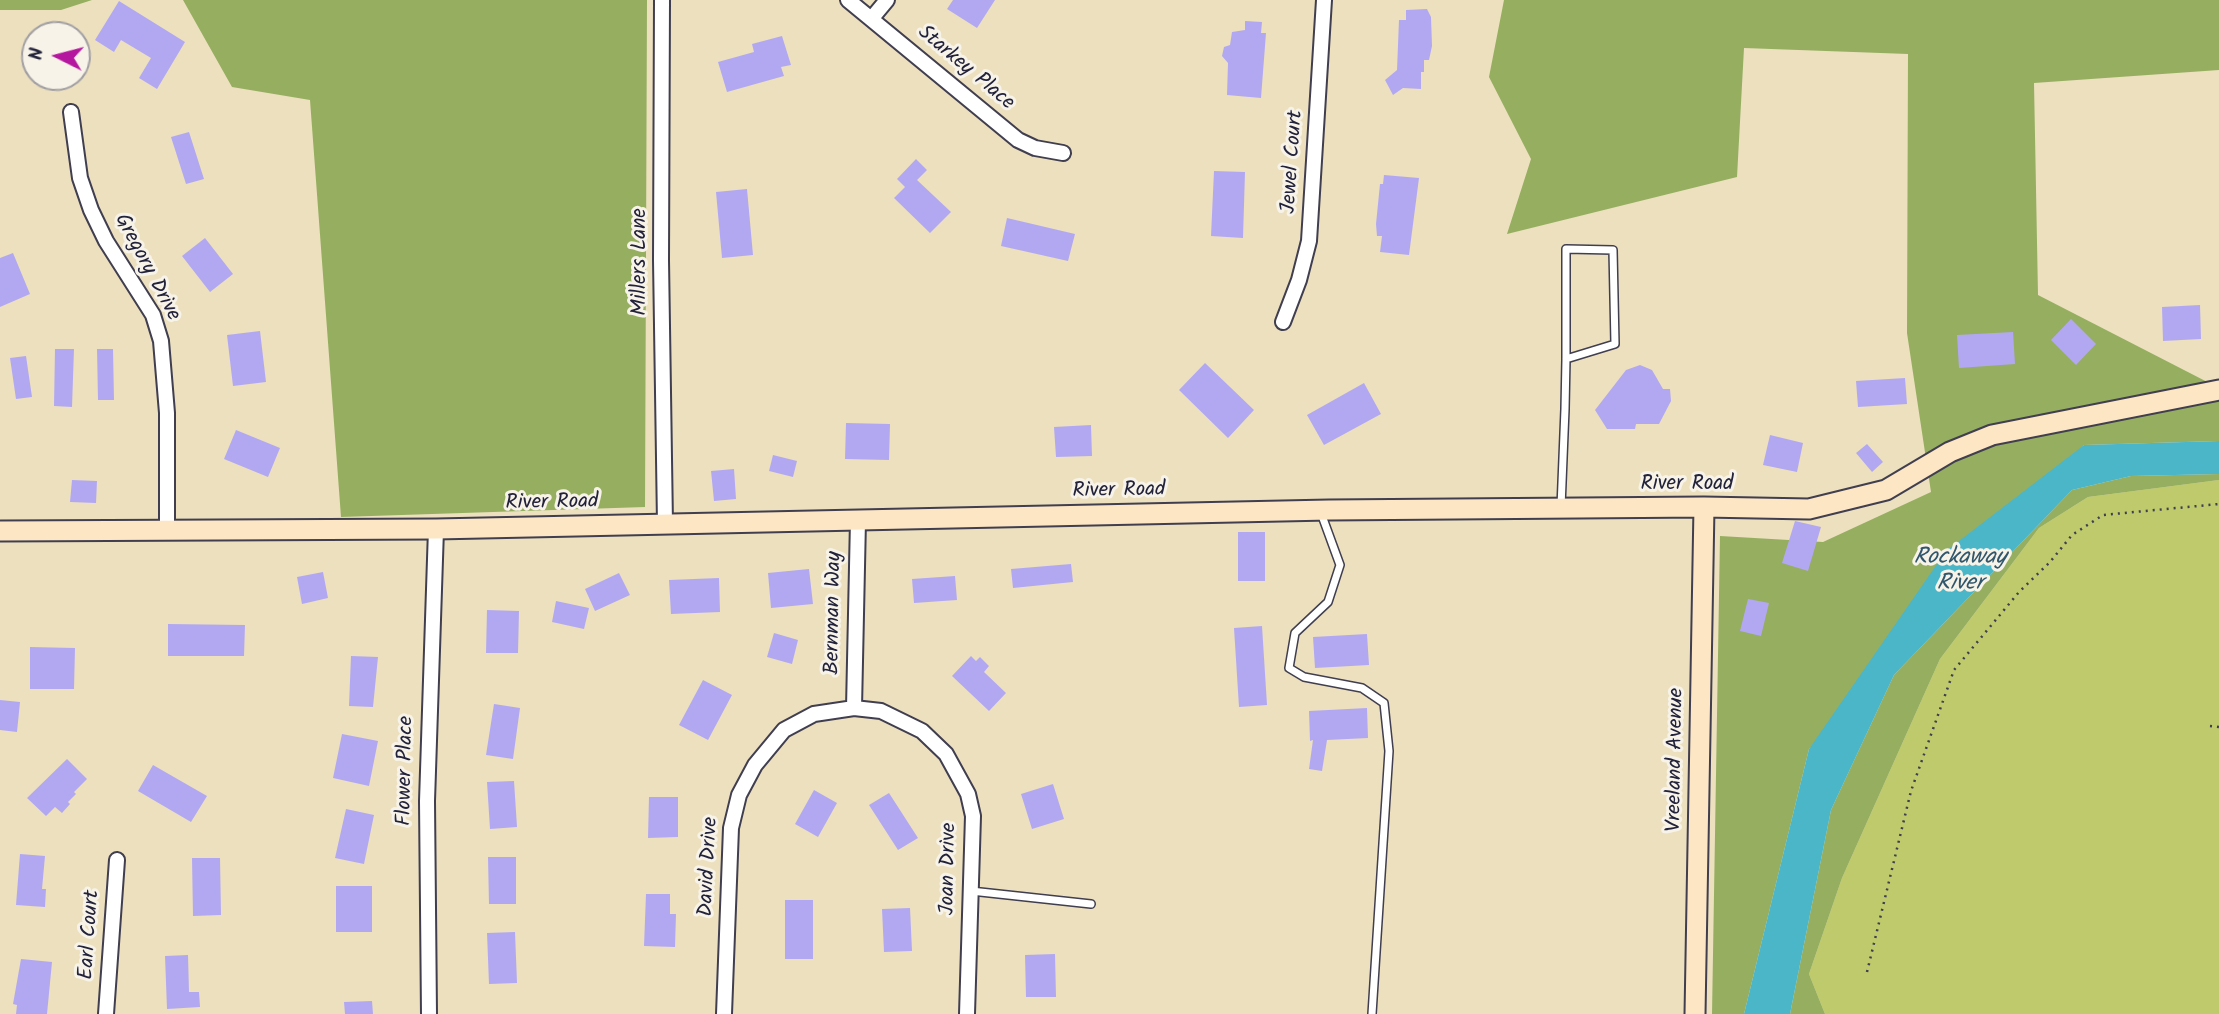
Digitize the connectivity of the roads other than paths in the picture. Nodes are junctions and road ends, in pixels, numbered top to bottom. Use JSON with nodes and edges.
{"nodes":[{"id":1,"x":662,"y":0,"type":"edge"},
{"id":2,"x":848,"y":0,"type":"edge"},
{"id":3,"x":887,"y":0,"type":"edge"},
{"id":4,"x":1324,"y":0,"type":"edge"},
{"id":5,"x":872,"y":18,"type":"junction"},
{"id":6,"x":71,"y":112,"type":"dead end"},
{"id":7,"x":1063,"y":153,"type":"dead end"},
{"id":8,"x":1283,"y":322,"type":"dead end"},
{"id":9,"x":1566,"y":359,"type":"junction"},
{"id":10,"x":2219,"y":390,"type":"edge"},
{"id":11,"x":1704,"y":507,"type":"junction"},
{"id":12,"x":1561,"y":508,"type":"junction"},
{"id":13,"x":1320,"y":510,"type":"junction"},
{"id":14,"x":858,"y":520,"type":"junction"},
{"id":15,"x":665,"y":524,"type":"junction"},
{"id":16,"x":436,"y":529,"type":"junction"},
{"id":17,"x":0,"y":531,"type":"edge"},
{"id":18,"x":167,"y":532,"type":"junction"},
{"id":19,"x":854,"y":708,"type":"junction"},
{"id":20,"x":117,"y":860,"type":"dead end"},
{"id":21,"x":971,"y":891,"type":"junction"},
{"id":22,"x":1091,"y":904,"type":"dead end"},
{"id":23,"x":106,"y":1014,"type":"edge"},
{"id":24,"x":429,"y":1014,"type":"edge"},
{"id":25,"x":724,"y":1014,"type":"edge"},
{"id":26,"x":967,"y":1014,"type":"edge"},
{"id":27,"x":1372,"y":1014,"type":"edge"},
{"id":28,"x":1695,"y":1014,"type":"edge"}],
"edges":[{"from":1,"to":15,"type":"street","name":"Millers Lane"},
{"from":2,"to":5,"type":"street","name":"Starkey Place"},
{"from":3,"to":5,"type":"street"},
{"from":4,"to":8,"type":"street","name":"Jewel Court"},
{"from":5,"to":7,"type":"street","name":"Starkey Place"},
{"from":6,"to":18,"type":"street","name":"Gregory Drive"},
{"from":9,"to":9,"type":"lane"},
{"from":9,"to":12,"type":"lane"},
{"from":10,"to":11,"type":"street","name":"River Road"},
{"from":11,"to":12,"type":"street","name":"River Road"},
{"from":11,"to":28,"type":"street","name":"Vreeland Avenue"},
{"from":12,"to":13,"type":"street","name":"River Road"},
{"from":13,"to":14,"type":"street","name":"River Road"},
{"from":13,"to":27,"type":"lane"},
{"from":14,"to":15,"type":"street","name":"River Road"},
{"from":14,"to":19,"type":"street","name":"Bernman Way"},
{"from":15,"to":16,"type":"street","name":"River Road"},
{"from":16,"to":18,"type":"street","name":"River Road"},
{"from":16,"to":24,"type":"street","name":"Flower Place"},
{"from":17,"to":18,"type":"street","name":"River Road"},
{"from":19,"to":21,"type":"street","name":"Joan Drive"},
{"from":19,"to":25,"type":"street","name":"David Drive"},
{"from":20,"to":23,"type":"street","name":"Earl Court"},
{"from":21,"to":22,"type":"lane"},
{"from":21,"to":26,"type":"street","name":"Joan Drive"}]}
